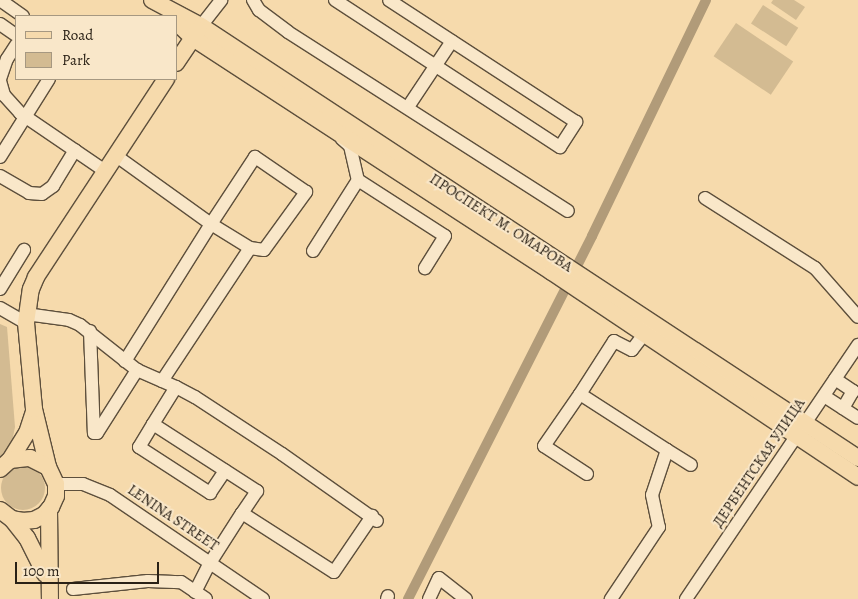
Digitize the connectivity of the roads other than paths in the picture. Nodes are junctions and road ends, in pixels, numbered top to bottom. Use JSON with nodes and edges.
{"nodes":[{"id":1,"x":0,"y":0,"type":"edge"},
{"id":2,"x":221,"y":0,"type":"edge"},
{"id":3,"x":253,"y":0,"type":"edge"},
{"id":4,"x":335,"y":0,"type":"edge"},
{"id":5,"x":389,"y":0,"type":"edge"},
{"id":6,"x":155,"y":2,"type":"edge"},
{"id":7,"x":22,"y":15,"type":"edge"},
{"id":8,"x":170,"y":15,"type":"edge"},
{"id":9,"x":173,"y":15,"type":"edge"},
{"id":10,"x":178,"y":18,"type":"edge"},
{"id":11,"x":178,"y":23,"type":"edge"},
{"id":12,"x":0,"y":24,"type":"edge"},
{"id":13,"x":197,"y":32,"type":"junction"},
{"id":14,"x":15,"y":34,"type":"edge"},
{"id":15,"x":452,"y":41,"type":"junction"},
{"id":16,"x":15,"y":47,"type":"edge"},
{"id":17,"x":178,"y":60,"type":"edge"},
{"id":18,"x":435,"y":65,"type":"junction"},
{"id":19,"x":0,"y":80,"type":"edge"},
{"id":20,"x":48,"y":80,"type":"edge"},
{"id":21,"x":165,"y":80,"type":"edge"},
{"id":22,"x":408,"y":107,"type":"junction"},
{"id":23,"x":307,"y":110,"type":"junction"},
{"id":24,"x":25,"y":117,"type":"junction"},
{"id":25,"x":75,"y":150,"type":"junction"},
{"id":26,"x":115,"y":155,"type":"junction"},
{"id":27,"x":0,"y":157,"type":"edge"},
{"id":28,"x":105,"y":171,"type":"junction"},
{"id":29,"x":0,"y":176,"type":"edge"},
{"id":30,"x":358,"y":180,"type":"junction"},
{"id":31,"x":705,"y":198,"type":"dead end"},
{"id":32,"x":568,"y":212,"type":"dead end"},
{"id":33,"x":211,"y":224,"type":"junction"},
{"id":34,"x":250,"y":248,"type":"junction"},
{"id":35,"x":24,"y":250,"type":"dead end"},
{"id":36,"x":314,"y":250,"type":"dead end"},
{"id":37,"x":556,"y":267,"type":"junction"},
{"id":38,"x":425,"y":268,"type":"dead end"},
{"id":39,"x":578,"y":282,"type":"junction"},
{"id":40,"x":0,"y":288,"type":"edge"},
{"id":41,"x":0,"y":308,"type":"edge"},
{"id":42,"x":858,"y":317,"type":"edge"},
{"id":43,"x":26,"y":318,"type":"junction"},
{"id":44,"x":90,"y":332,"type":"junction"},
{"id":45,"x":644,"y":334,"type":"junction"},
{"id":46,"x":858,"y":345,"type":"edge"},
{"id":47,"x":126,"y":362,"type":"junction"},
{"id":48,"x":136,"y":370,"type":"junction"},
{"id":49,"x":835,"y":379,"type":"junction"},
{"id":50,"x":162,"y":381,"type":"junction"},
{"id":51,"x":176,"y":387,"type":"junction"},
{"id":52,"x":855,"y":393,"type":"edge"},
{"id":53,"x":580,"y":394,"type":"junction"},
{"id":54,"x":824,"y":396,"type":"junction"},
{"id":55,"x":843,"y":408,"type":"junction"},
{"id":56,"x":34,"y":409,"type":"junction"},
{"id":57,"x":858,"y":418,"type":"edge"},
{"id":58,"x":153,"y":424,"type":"junction"},
{"id":59,"x":805,"y":424,"type":"junction"},
{"id":60,"x":796,"y":438,"type":"junction"},
{"id":61,"x":667,"y":450,"type":"junction"},
{"id":62,"x":858,"y":458,"type":"edge"},
{"id":63,"x":5,"y":465,"type":"edge"},
{"id":64,"x":691,"y":465,"type":"dead end"},
{"id":65,"x":48,"y":467,"type":"junction"},
{"id":66,"x":225,"y":471,"type":"junction"},
{"id":67,"x":587,"y":474,"type":"dead end"},
{"id":68,"x":858,"y":477,"type":"edge"},
{"id":69,"x":56,"y":484,"type":"junction"},
{"id":70,"x":49,"y":509,"type":"junction"},
{"id":71,"x":242,"y":513,"type":"junction"},
{"id":72,"x":6,"y":514,"type":"edge"},
{"id":73,"x":210,"y":563,"type":"junction"},
{"id":74,"x":73,"y":589,"type":"dead end"},
{"id":75,"x":49,"y":591,"type":"edge"},
{"id":76,"x":201,"y":595,"type":"edge"},
{"id":77,"x":264,"y":599,"type":"edge"},
{"id":78,"x":429,"y":599,"type":"edge"},
{"id":79,"x":466,"y":599,"type":"edge"},
{"id":80,"x":611,"y":599,"type":"edge"},
{"id":81,"x":686,"y":599,"type":"edge"}],
"edges":[{"from":1,"to":7,"type":"street"},
{"from":2,"to":13,"type":"street"},
{"from":3,"to":22,"type":"street"},
{"from":4,"to":18,"type":"street"},
{"from":5,"to":15,"type":"street"},
{"from":6,"to":8,"type":"main road","name":"ПРОСПЕКТ М. ОМАРОВА"},
{"from":6,"to":9,"type":"main road","name":"ПРОСПЕКТ М. ОМАРОВА"},
{"from":10,"to":13,"type":"main road","name":"ПРОСПЕКТ М. ОМАРОВА"},
{"from":11,"to":13,"type":"main road","name":"ПРОСПЕКТ М. ОМАРОВА"},
{"from":12,"to":14,"type":"street"},
{"from":13,"to":17,"type":"main road"},
{"from":13,"to":23,"type":"main road","name":"ПРОСПЕКТ М. ОМАРОВА"},
{"from":13,"to":37,"type":"main road","name":"ПРОСПЕКТ М. ОМАРОВА"},
{"from":15,"to":18,"type":"street"},
{"from":15,"to":18,"type":"street"},
{"from":16,"to":19,"type":"street"},
{"from":18,"to":22,"type":"street"},
{"from":19,"to":24,"type":"street"},
{"from":20,"to":24,"type":"street"},
{"from":21,"to":26,"type":"main road"},
{"from":22,"to":32,"type":"street"},
{"from":23,"to":30,"type":"street"},
{"from":23,"to":37,"type":"main road","name":"ПРОСПЕКТ М. ОМАРОВА"},
{"from":24,"to":25,"type":"street"},
{"from":24,"to":27,"type":"street"},
{"from":25,"to":28,"type":"street"},
{"from":25,"to":29,"type":"street"},
{"from":26,"to":28,"type":"main road"},
{"from":26,"to":33,"type":"street"},
{"from":28,"to":43,"type":"main road"},
{"from":30,"to":36,"type":"street"},
{"from":30,"to":38,"type":"street"},
{"from":31,"to":42,"type":"street"},
{"from":33,"to":34,"type":"street"},
{"from":33,"to":34,"type":"street"},
{"from":33,"to":47,"type":"street"},
{"from":34,"to":50,"type":"street"},
{"from":35,"to":40,"type":"street"},
{"from":37,"to":39,"type":"main road","name":"ПРОСПЕКТ М. ОМАРОВА"},
{"from":39,"to":45,"type":"main road","name":"ПРОСПЕКТ М. ОМАРОВА"},
{"from":39,"to":59,"type":"main road","name":"ПРОСПЕКТ М. ОМАРОВА"},
{"from":41,"to":43,"type":"street"},
{"from":43,"to":44,"type":"street"},
{"from":43,"to":56,"type":"main road"},
{"from":44,"to":47,"type":"street"},
{"from":44,"to":48,"type":"street"},
{"from":45,"to":53,"type":"street"},
{"from":45,"to":60,"type":"main road","name":"ПРОСПЕКТ М. ОМАРОВА"},
{"from":46,"to":49,"type":"street","name":"ДЕРБЕНТСКАЯ УЛИЦА"},
{"from":47,"to":48,"type":"street"},
{"from":48,"to":50,"type":"street"},
{"from":49,"to":52,"type":"street"},
{"from":49,"to":54,"type":"street","name":"ДЕРБЕНТСКАЯ УЛИЦА"},
{"from":50,"to":51,"type":"street"},
{"from":51,"to":58,"type":"street"},
{"from":51,"to":71,"type":"street"},
{"from":52,"to":55,"type":"street"},
{"from":53,"to":61,"type":"street"},
{"from":53,"to":67,"type":"street"},
{"from":54,"to":55,"type":"street"},
{"from":54,"to":59,"type":"street","name":"ДЕРБЕНТСКАЯ УЛИЦА"},
{"from":55,"to":57,"type":"street"},
{"from":56,"to":63,"type":"main road"},
{"from":56,"to":65,"type":"main road"},
{"from":58,"to":66,"type":"street"},
{"from":58,"to":66,"type":"street"},
{"from":59,"to":60,"type":"street","name":"ДЕРБЕНТСКАЯ УЛИЦА"},
{"from":59,"to":62,"type":"main road","name":"ПРОСПЕКТ М. ОМАРОВА"},
{"from":60,"to":68,"type":"main road","name":"ПРОСПЕКТ М. ОМАРОВА"},
{"from":60,"to":81,"type":"street","name":"ДЕРБЕНТСКАЯ УЛИЦА"},
{"from":61,"to":64,"type":"street"},
{"from":61,"to":80,"type":"street"},
{"from":63,"to":65,"type":"main road"},
{"from":65,"to":69,"type":"main road"},
{"from":66,"to":71,"type":"street"},
{"from":69,"to":70,"type":"main road"},
{"from":69,"to":73,"type":"street","name":"LENINA STREET"},
{"from":70,"to":72,"type":"main road"},
{"from":70,"to":75,"type":"main road"},
{"from":71,"to":73,"type":"street"},
{"from":72,"to":75,"type":"main road"},
{"from":73,"to":76,"type":"street"},
{"from":73,"to":77,"type":"street","name":"LENINA STREET"},
{"from":74,"to":76,"type":"street"},
{"from":78,"to":79,"type":"street"}]}
